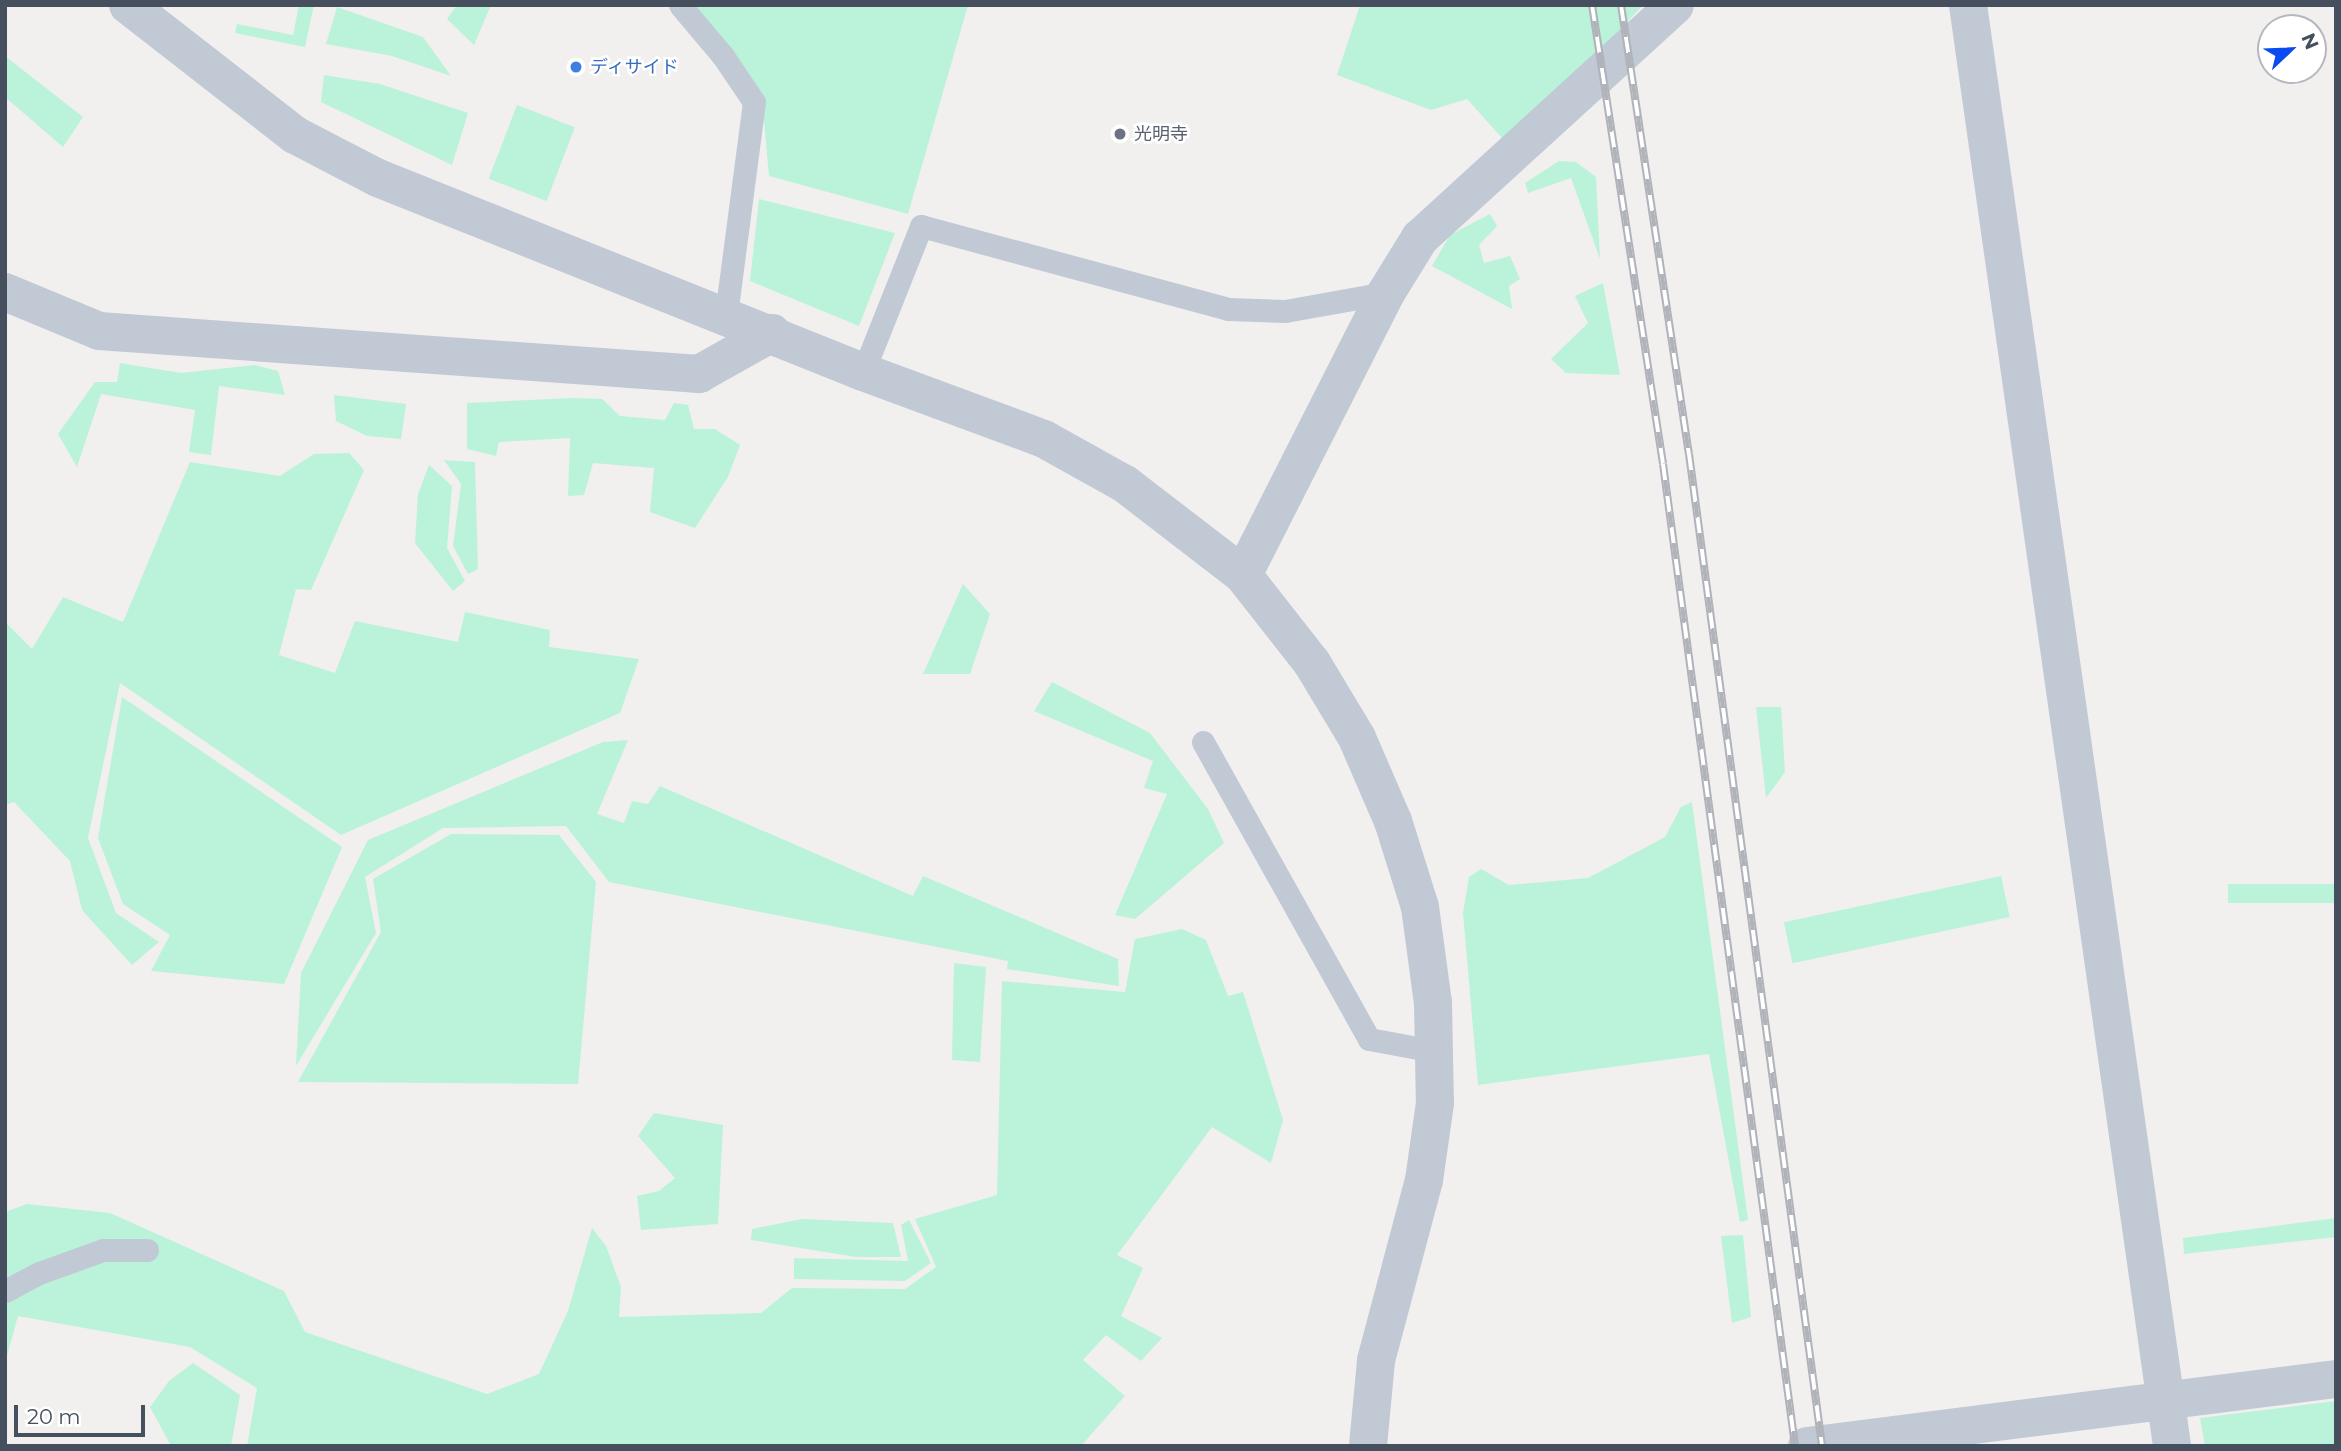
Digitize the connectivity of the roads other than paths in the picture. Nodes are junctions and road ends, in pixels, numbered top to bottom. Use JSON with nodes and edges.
{"nodes":[{"id":1,"x":128,"y":5,"type":"edge"},
{"id":2,"x":680,"y":5,"type":"edge"},
{"id":3,"x":1675,"y":5,"type":"edge"},
{"id":4,"x":1968,"y":5,"type":"edge"},
{"id":5,"x":5,"y":292,"type":"edge"},
{"id":6,"x":1386,"y":293,"type":"junction"},
{"id":7,"x":726,"y":315,"type":"junction"},
{"id":8,"x":772,"y":333,"type":"junction"},
{"id":9,"x":863,"y":372,"type":"junction"},
{"id":10,"x":1243,"y":575,"type":"junction"},
{"id":11,"x":1203,"y":742,"type":"dead end"},
{"id":12,"x":1434,"y":1051,"type":"junction"},
{"id":13,"x":147,"y":1250,"type":"dead end"},
{"id":14,"x":5,"y":1291,"type":"edge"},
{"id":15,"x":2336,"y":1379,"type":"edge"},
{"id":16,"x":2166,"y":1400,"type":"junction"},
{"id":17,"x":1368,"y":1446,"type":"edge"},
{"id":18,"x":1807,"y":1446,"type":"edge"},
{"id":19,"x":2172,"y":1446,"type":"edge"}],
"edges":[{"from":1,"to":7,"type":"street"},
{"from":2,"to":7,"type":"lane"},
{"from":3,"to":6,"type":"street"},
{"from":4,"to":16,"type":"street"},
{"from":5,"to":8,"type":"street"},
{"from":6,"to":9,"type":"lane"},
{"from":6,"to":10,"type":"street"},
{"from":7,"to":8,"type":"street"},
{"from":8,"to":9,"type":"street"},
{"from":9,"to":10,"type":"street"},
{"from":10,"to":12,"type":"street"},
{"from":11,"to":12,"type":"lane"},
{"from":12,"to":17,"type":"street"},
{"from":13,"to":14,"type":"lane"},
{"from":15,"to":16,"type":"street"},
{"from":16,"to":18,"type":"street"},
{"from":16,"to":19,"type":"street"}]}
